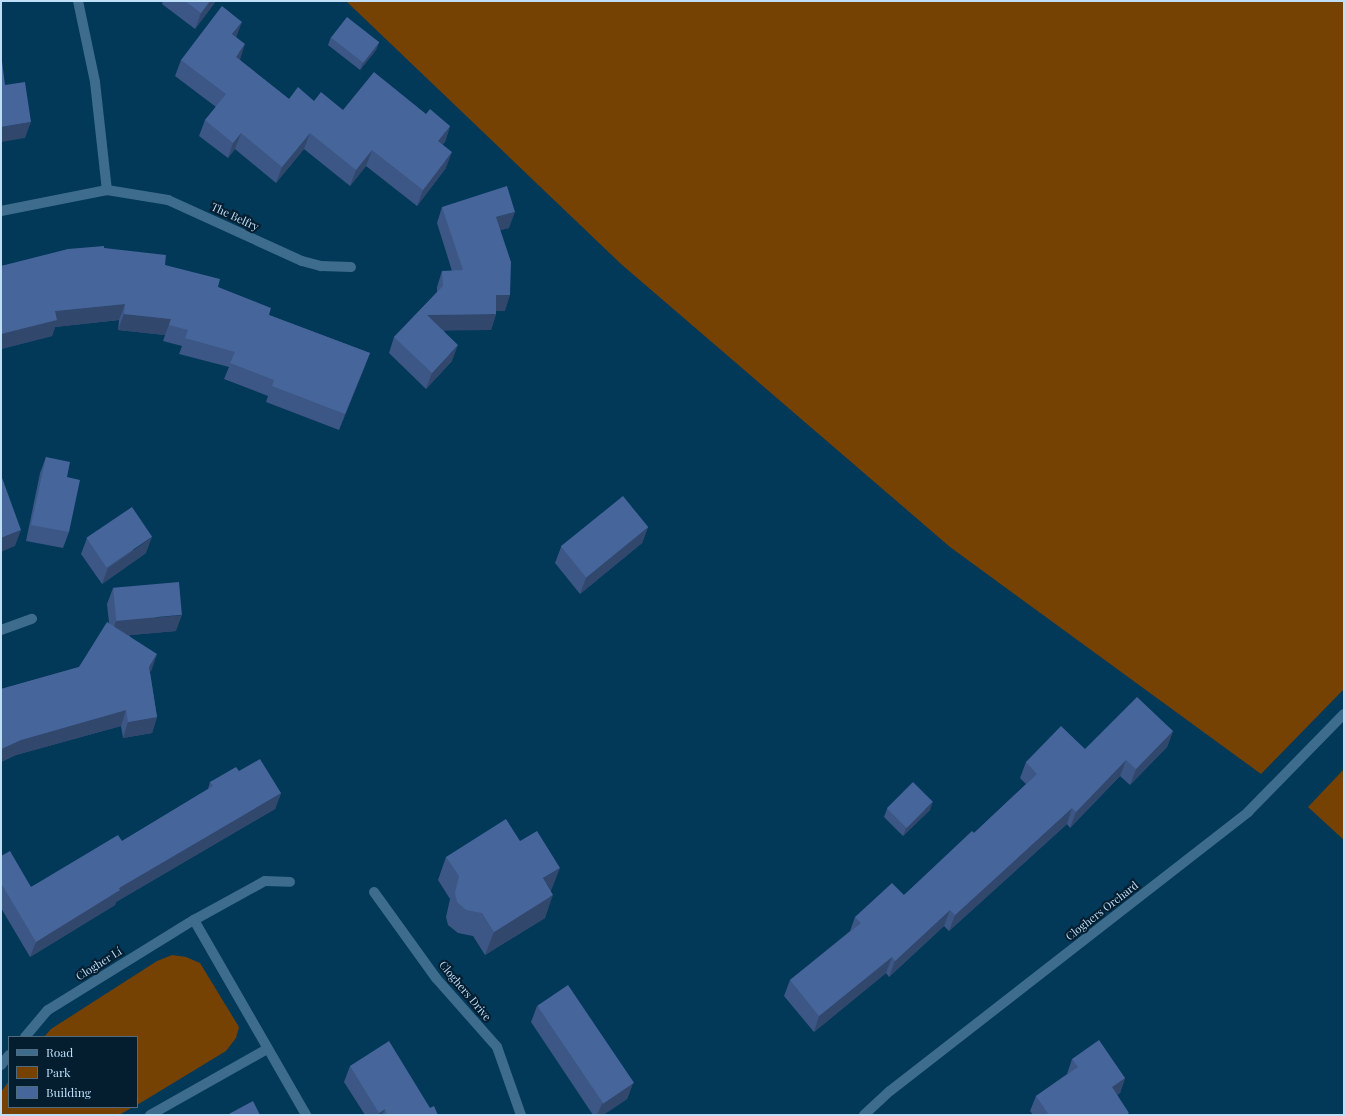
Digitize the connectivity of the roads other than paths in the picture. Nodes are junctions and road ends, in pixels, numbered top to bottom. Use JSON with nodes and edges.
{"nodes":[{"id":1,"x":78,"y":1,"type":"edge"},
{"id":2,"x":107,"y":190,"type":"junction"},
{"id":3,"x":1,"y":211,"type":"edge"},
{"id":4,"x":351,"y":267,"type":"dead end"},
{"id":5,"x":32,"y":619,"type":"dead end"},
{"id":6,"x":1,"y":630,"type":"edge"},
{"id":7,"x":1344,"y":714,"type":"edge"},
{"id":8,"x":290,"y":882,"type":"dead end"},
{"id":9,"x":374,"y":892,"type":"dead end"},
{"id":10,"x":194,"y":920,"type":"junction"},
{"id":11,"x":26,"y":1036,"type":"edge"},
{"id":12,"x":267,"y":1049,"type":"junction"},
{"id":13,"x":8,"y":1057,"type":"edge"},
{"id":14,"x":1,"y":1065,"type":"edge"},
{"id":15,"x":150,"y":1115,"type":"edge"},
{"id":16,"x":306,"y":1115,"type":"edge"},
{"id":17,"x":521,"y":1115,"type":"edge"},
{"id":18,"x":864,"y":1115,"type":"edge"}],
"edges":[{"from":1,"to":2,"type":"street"},
{"from":2,"to":3,"type":"street","name":"The Belfry"},
{"from":2,"to":4,"type":"street","name":"The Belfry"},
{"from":5,"to":6,"type":"street"},
{"from":7,"to":18,"type":"street","name":"Cloghers Orchard"},
{"from":8,"to":10,"type":"street","name":"Clogher Lí"},
{"from":9,"to":17,"type":"street","name":"Cloghers Drive"},
{"from":10,"to":11,"type":"street","name":"Clogher Lí"},
{"from":10,"to":12,"type":"street"},
{"from":12,"to":15,"type":"street"},
{"from":12,"to":16,"type":"street"},
{"from":13,"to":14,"type":"street"}]}
